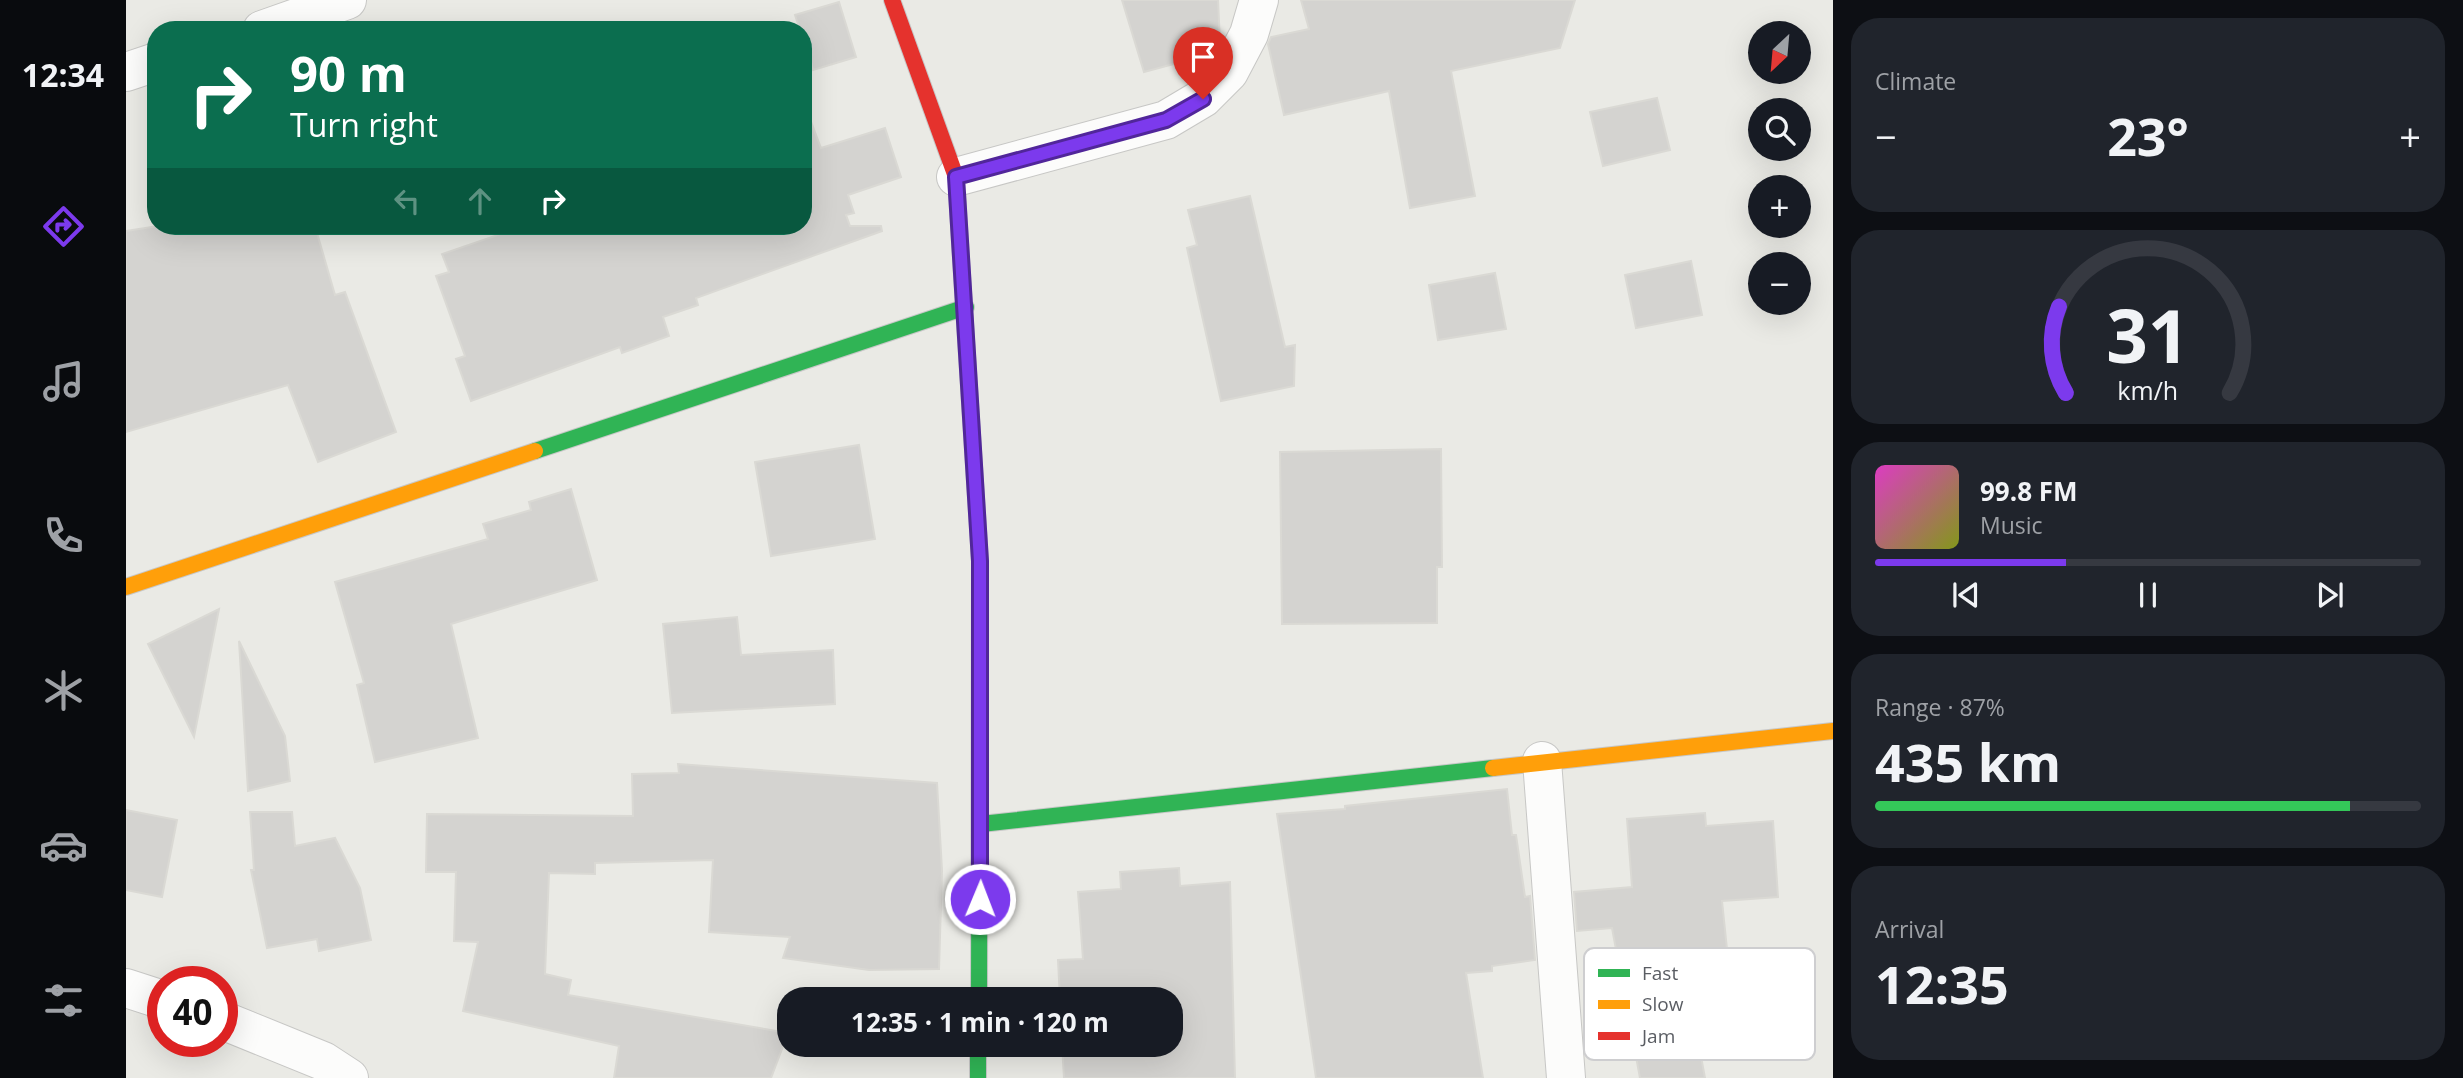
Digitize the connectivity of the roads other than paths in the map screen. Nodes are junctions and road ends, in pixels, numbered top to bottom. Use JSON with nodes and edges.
{"nodes":[{"id":1,"x":347,"y":0,"type":"edge"},
{"id":2,"x":892,"y":0,"type":"edge"},
{"id":3,"x":1259,"y":0,"type":"edge"},
{"id":4,"x":288,"y":21,"type":"edge"},
{"id":5,"x":147,"y":65,"type":"edge"},
{"id":6,"x":126,"y":72,"type":"edge"},
{"id":7,"x":956,"y":177,"type":"junction"},
{"id":8,"x":966,"y":307,"type":"junction"},
{"id":9,"x":126,"y":587,"type":"edge"},
{"id":10,"x":1833,"y":731,"type":"edge"},
{"id":11,"x":1542,"y":761,"type":"junction"},
{"id":12,"x":981,"y":824,"type":"junction"},
{"id":13,"x":979,"y":987,"type":"edge"},
{"id":14,"x":126,"y":988,"type":"edge"},
{"id":15,"x":147,"y":995,"type":"edge"},
{"id":16,"x":238,"y":1026,"type":"edge"},
{"id":17,"x":978,"y":1057,"type":"edge"},
{"id":18,"x":349,"y":1078,"type":"edge"},
{"id":19,"x":978,"y":1078,"type":"edge"},
{"id":20,"x":1566,"y":1078,"type":"edge"}],
"edges":[{"from":1,"to":4,"type":"street"},
{"from":2,"to":7,"type":"street"},
{"from":3,"to":7,"type":"street"},
{"from":5,"to":6,"type":"street"},
{"from":7,"to":8,"type":"street"},
{"from":8,"to":9,"type":"street"},
{"from":8,"to":12,"type":"street"},
{"from":10,"to":11,"type":"street"},
{"from":11,"to":12,"type":"street"},
{"from":11,"to":20,"type":"street"},
{"from":12,"to":13,"type":"street"},
{"from":14,"to":15,"type":"street"},
{"from":16,"to":18,"type":"street"},
{"from":17,"to":19,"type":"street"}]}
